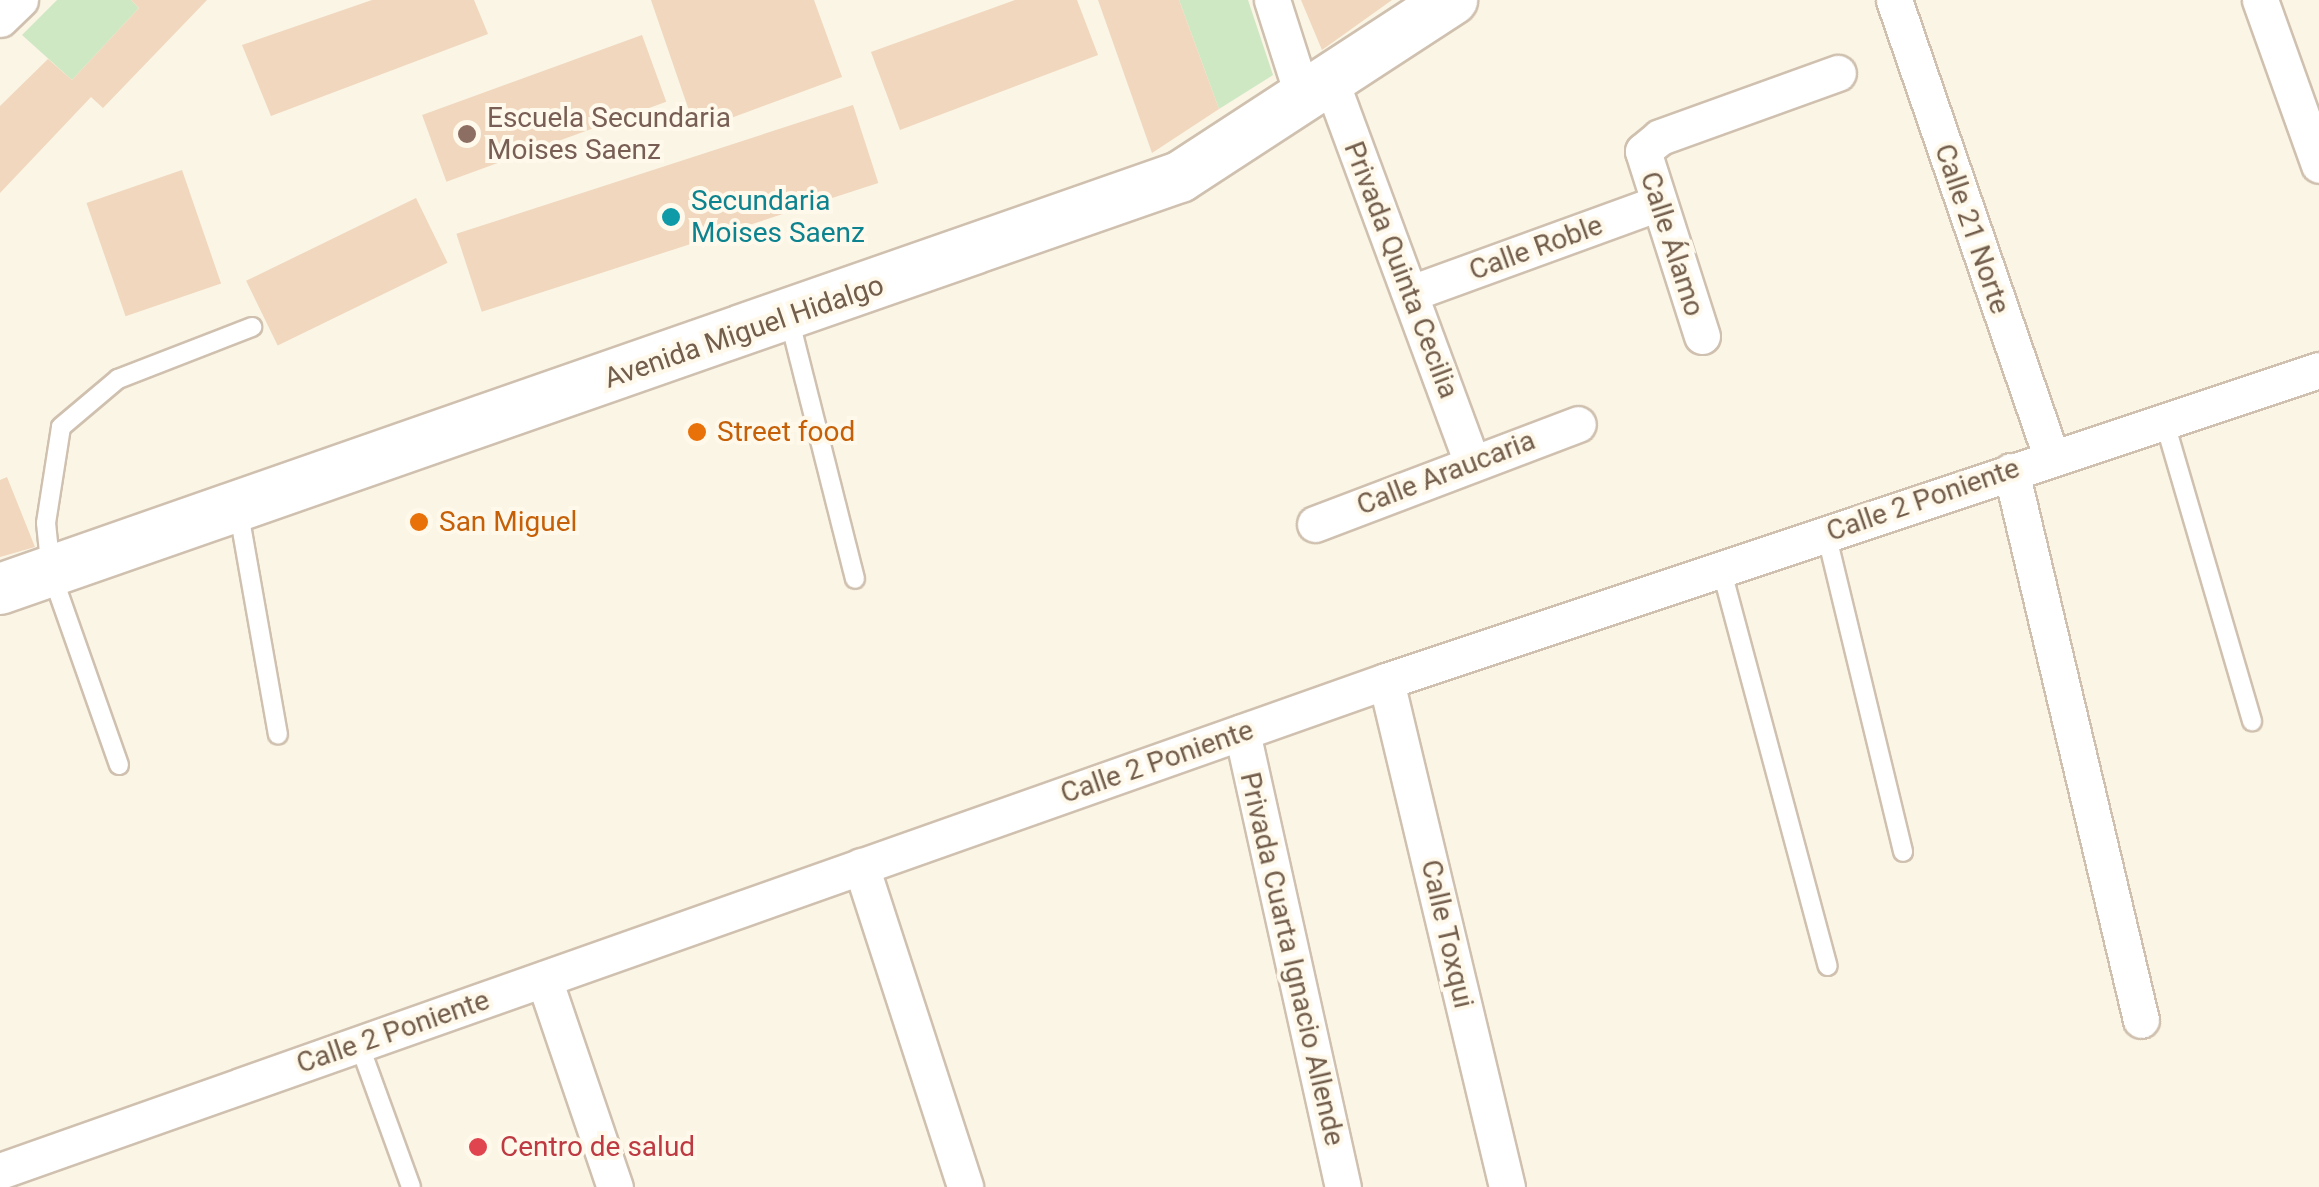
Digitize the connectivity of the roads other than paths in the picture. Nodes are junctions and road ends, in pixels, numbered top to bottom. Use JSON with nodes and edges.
{"nodes":[{"id":1,"x":20,"y":0,"type":"edge"},
{"id":2,"x":1272,"y":0,"type":"edge"},
{"id":3,"x":1452,"y":0,"type":"edge"},
{"id":4,"x":1894,"y":0,"type":"edge"},
{"id":5,"x":2260,"y":0,"type":"edge"},
{"id":6,"x":0,"y":19,"type":"edge"},
{"id":7,"x":1838,"y":73,"type":"dead end"},
{"id":8,"x":1317,"y":88,"type":"junction"},
{"id":9,"x":2319,"y":165,"type":"edge"},
{"id":10,"x":1658,"y":203,"type":"junction"},
{"id":11,"x":1414,"y":292,"type":"junction"},
{"id":12,"x":789,"y":318,"type":"junction"},
{"id":13,"x":252,"y":328,"type":"dead end"},
{"id":14,"x":1702,"y":336,"type":"dead end"},
{"id":15,"x":2319,"y":370,"type":"edge"},
{"id":16,"x":2164,"y":420,"type":"junction"},
{"id":17,"x":1578,"y":424,"type":"dead end"},
{"id":18,"x":2051,"y":457,"type":"junction"},
{"id":19,"x":1471,"y":461,"type":"junction"},
{"id":20,"x":2011,"y":471,"type":"junction"},
{"id":21,"x":238,"y":507,"type":"junction"},
{"id":22,"x":1315,"y":524,"type":"dead end"},
{"id":23,"x":1826,"y":533,"type":"junction"},
{"id":24,"x":1721,"y":568,"type":"junction"},
{"id":25,"x":50,"y":572,"type":"junction"},
{"id":26,"x":855,"y":579,"type":"dead end"},
{"id":27,"x":0,"y":589,"type":"edge"},
{"id":28,"x":1386,"y":681,"type":"junction"},
{"id":29,"x":2252,"y":722,"type":"dead end"},
{"id":30,"x":1242,"y":732,"type":"junction"},
{"id":31,"x":278,"y":734,"type":"dead end"},
{"id":32,"x":119,"y":766,"type":"dead end"},
{"id":33,"x":1903,"y":852,"type":"dead end"},
{"id":34,"x":862,"y":866,"type":"junction"},
{"id":35,"x":1828,"y":966,"type":"dead end"},
{"id":36,"x":544,"y":979,"type":"junction"},
{"id":37,"x":2141,"y":1020,"type":"dead end"},
{"id":38,"x":359,"y":1044,"type":"junction"},
{"id":39,"x":0,"y":1171,"type":"edge"},
{"id":40,"x":411,"y":1187,"type":"edge"},
{"id":41,"x":615,"y":1187,"type":"edge"},
{"id":42,"x":965,"y":1187,"type":"edge"},
{"id":43,"x":1343,"y":1187,"type":"edge"},
{"id":44,"x":1508,"y":1187,"type":"edge"}],
"edges":[{"from":1,"to":6,"type":"street"},
{"from":2,"to":8,"type":"street","name":"Privada Quinta Cecilia"},
{"from":3,"to":8,"type":"street","name":"Avenida Miguel Hidalgo"},
{"from":4,"to":18,"type":"street","name":"Calle 21 Norte"},
{"from":5,"to":9,"type":"street"},
{"from":7,"to":10,"type":"street","name":"Calle Álamo"},
{"from":8,"to":11,"type":"street","name":"Privada Quinta Cecilia"},
{"from":8,"to":12,"type":"street","name":"Avenida Miguel Hidalgo"},
{"from":10,"to":11,"type":"street","name":"Calle Roble"},
{"from":10,"to":14,"type":"street","name":"Calle Álamo"},
{"from":11,"to":19,"type":"street","name":"Privada Quinta Cecilia"},
{"from":12,"to":21,"type":"street","name":"Avenida Miguel Hidalgo"},
{"from":12,"to":26,"type":"lane"},
{"from":13,"to":25,"type":"lane"},
{"from":15,"to":16,"type":"street","name":"Calle 2 Poniente"},
{"from":16,"to":18,"type":"street","name":"Calle 2 Poniente"},
{"from":16,"to":29,"type":"lane"},
{"from":17,"to":19,"type":"street","name":"Calle Araucaria"},
{"from":18,"to":20,"type":"street","name":"Calle 2 Poniente"},
{"from":19,"to":22,"type":"street","name":"Calle Araucaria"},
{"from":20,"to":23,"type":"street","name":"Calle 2 Poniente"},
{"from":20,"to":37,"type":"street"},
{"from":21,"to":25,"type":"street","name":"Avenida Miguel Hidalgo"},
{"from":21,"to":31,"type":"lane"},
{"from":23,"to":24,"type":"street","name":"Calle 2 Poniente"},
{"from":23,"to":33,"type":"lane"},
{"from":24,"to":28,"type":"street","name":"Calle 2 Poniente"},
{"from":24,"to":35,"type":"lane"},
{"from":25,"to":27,"type":"street","name":"Avenida Miguel Hidalgo"},
{"from":25,"to":32,"type":"lane"},
{"from":28,"to":30,"type":"street","name":"Calle 2 Poniente"},
{"from":28,"to":44,"type":"street","name":"Calle Toxqui"},
{"from":30,"to":34,"type":"street","name":"Calle 2 Poniente"},
{"from":30,"to":43,"type":"street","name":"Privada Cuarta Ignacio Allende"},
{"from":34,"to":36,"type":"street","name":"Calle 2 Poniente"},
{"from":34,"to":42,"type":"street"},
{"from":36,"to":38,"type":"street","name":"Calle 2 Poniente"},
{"from":36,"to":41,"type":"street"},
{"from":38,"to":39,"type":"street","name":"Calle 2 Poniente"},
{"from":38,"to":40,"type":"lane"}]}
